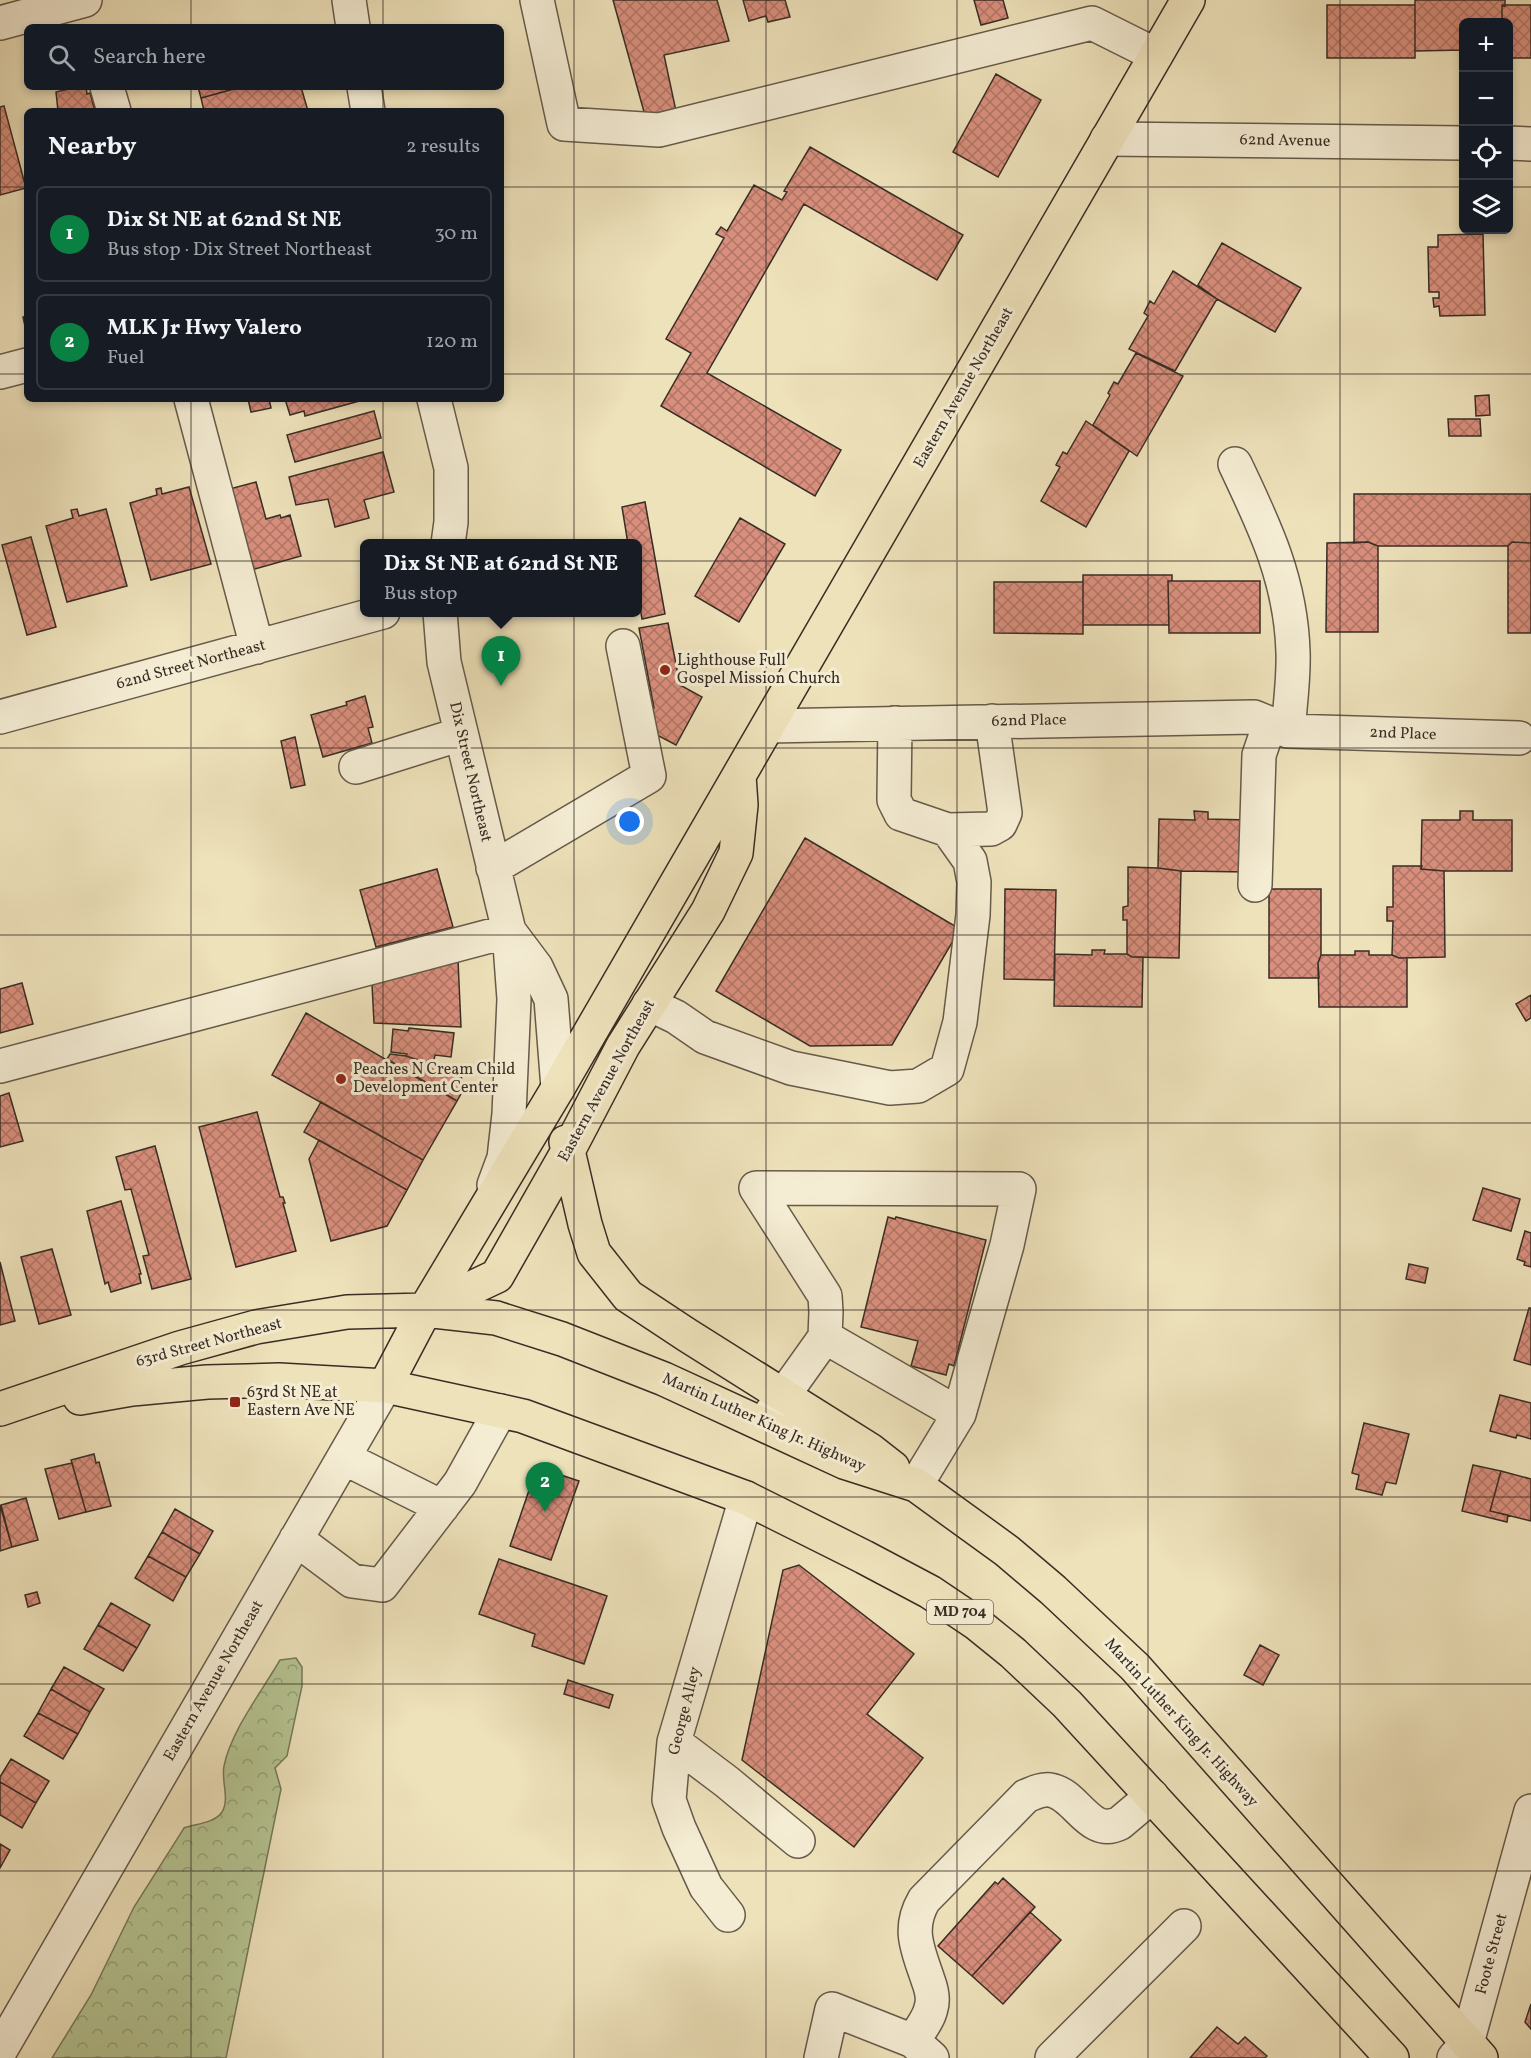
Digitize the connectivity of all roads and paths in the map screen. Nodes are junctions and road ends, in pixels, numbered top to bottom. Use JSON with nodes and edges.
{"nodes":[{"id":1,"x":84,"y":0,"type":"edge"},
{"id":2,"x":349,"y":0,"type":"edge"},
{"id":3,"x":537,"y":0,"type":"edge"},
{"id":4,"x":1188,"y":0,"type":"edge"},
{"id":5,"x":0,"y":23,"type":"edge"},
{"id":6,"x":90,"y":24,"type":"edge"},
{"id":7,"x":353,"y":24,"type":"edge"},
{"id":8,"x":1156,"y":55,"type":"junction"},
{"id":9,"x":109,"y":90,"type":"edge"},
{"id":10,"x":364,"y":90,"type":"edge"},
{"id":11,"x":113,"y":108,"type":"edge"},
{"id":12,"x":368,"y":108,"type":"edge"},
{"id":13,"x":1107,"y":139,"type":"junction"},
{"id":14,"x":1459,"y":143,"type":"edge"},
{"id":15,"x":1513,"y":143,"type":"edge"},
{"id":16,"x":1531,"y":144,"type":"edge"},
{"id":17,"x":24,"y":366,"type":"edge"},
{"id":18,"x":0,"y":372,"type":"edge"},
{"id":19,"x":192,"y":402,"type":"edge"},
{"id":20,"x":435,"y":402,"type":"edge"},
{"id":21,"x":1235,"y":464,"type":"dead end"},
{"id":22,"x":449,"y":539,"type":"edge"},
{"id":23,"x":364,"y":617,"type":"edge"},
{"id":24,"x":440,"y":617,"type":"edge"},
{"id":25,"x":257,"y":646,"type":"junction"},
{"id":26,"x":623,"y":646,"type":"dead end"},
{"id":27,"x":0,"y":717,"type":"edge"},
{"id":28,"x":992,"y":721,"type":"junction"},
{"id":29,"x":895,"y":723,"type":"junction"},
{"id":30,"x":768,"y":726,"type":"junction"},
{"id":31,"x":1279,"y":727,"type":"junction"},
{"id":32,"x":461,"y":734,"type":"junction"},
{"id":33,"x":1519,"y":738,"type":"dead end"},
{"id":34,"x":356,"y":767,"type":"dead end"},
{"id":35,"x":739,"y":775,"type":"junction"},
{"id":36,"x":948,"y":830,"type":"junction"},
{"id":37,"x":493,"y":868,"type":"junction"},
{"id":38,"x":1255,"y":885,"type":"dead end"},
{"id":39,"x":509,"y":931,"type":"junction"},
{"id":40,"x":650,"y":1004,"type":"junction"},
{"id":41,"x":0,"y":1066,"type":"edge"},
{"id":42,"x":558,"y":1088,"type":"junction"},
{"id":43,"x":567,"y":1153,"type":"junction"},
{"id":44,"x":482,"y":1215,"type":"junction"},
{"id":45,"x":425,"y":1310,"type":"junction"},
{"id":46,"x":825,"y":1337,"type":"junction"},
{"id":47,"x":385,"y":1386,"type":"junction"},
{"id":48,"x":784,"y":1395,"type":"junction"},
{"id":49,"x":0,"y":1409,"type":"edge"},
{"id":50,"x":500,"y":1411,"type":"junction"},
{"id":51,"x":959,"y":1414,"type":"junction"},
{"id":52,"x":763,"y":1424,"type":"junction"},
{"id":53,"x":344,"y":1458,"type":"junction"},
{"id":54,"x":916,"y":1485,"type":"junction"},
{"id":55,"x":746,"y":1498,"type":"junction"},
{"id":56,"x":442,"y":1508,"type":"junction"},
{"id":57,"x":297,"y":1539,"type":"junction"},
{"id":58,"x":674,"y":1742,"type":"junction"},
{"id":59,"x":1152,"y":1796,"type":"junction"},
{"id":60,"x":1531,"y":1811,"type":"edge"},
{"id":61,"x":798,"y":1841,"type":"dead end"},
{"id":62,"x":728,"y":1915,"type":"dead end"},
{"id":63,"x":1184,"y":1926,"type":"dead end"},
{"id":64,"x":922,"y":2050,"type":"edge"},
{"id":65,"x":0,"y":2051,"type":"edge"},
{"id":66,"x":1467,"y":2053,"type":"edge"},
{"id":67,"x":821,"y":2058,"type":"edge"},
{"id":68,"x":1052,"y":2058,"type":"edge"},
{"id":69,"x":1392,"y":2058,"type":"edge"}],
"edges":[{"from":1,"to":5,"type":"street"},
{"from":1,"to":6,"type":"street"},
{"from":2,"to":7,"type":"street"},
{"from":3,"to":8,"type":"street"},
{"from":4,"to":8,"type":"main road","name":"Eastern Avenue Northeast"},
{"from":8,"to":13,"type":"main road","name":"Eastern Avenue Northeast"},
{"from":9,"to":11,"type":"street"},
{"from":10,"to":12,"type":"street"},
{"from":13,"to":14,"type":"street","name":"62nd Avenue"},
{"from":13,"to":30,"type":"main road","name":"Eastern Avenue Northeast"},
{"from":15,"to":16,"type":"street"},
{"from":17,"to":18,"type":"street"},
{"from":19,"to":25,"type":"street"},
{"from":20,"to":22,"type":"street"},
{"from":21,"to":31,"type":"street"},
{"from":23,"to":25,"type":"street","name":"62nd Street Northeast"},
{"from":24,"to":32,"type":"street","name":"Dix Street Northeast"},
{"from":25,"to":27,"type":"street","name":"62nd Street Northeast"},
{"from":26,"to":37,"type":"street"},
{"from":28,"to":29,"type":"street","name":"62nd Place"},
{"from":28,"to":31,"type":"street","name":"62nd Place"},
{"from":28,"to":36,"type":"street"},
{"from":29,"to":30,"type":"street","name":"62nd Place"},
{"from":29,"to":36,"type":"street"},
{"from":30,"to":35,"type":"main road","name":"Eastern Avenue Northeast"},
{"from":31,"to":33,"type":"street","name":"2nd Place"},
{"from":31,"to":38,"type":"street"},
{"from":32,"to":34,"type":"street"},
{"from":32,"to":37,"type":"street","name":"Dix Street Northeast"},
{"from":35,"to":40,"type":"main road","name":"Eastern Avenue Northeast"},
{"from":35,"to":42,"type":"main road","name":"Eastern Avenue Northeast"},
{"from":36,"to":40,"type":"street"},
{"from":37,"to":39,"type":"street","name":"Dix Street Northeast"},
{"from":39,"to":41,"type":"street"},
{"from":39,"to":42,"type":"street","name":"Dix Street Northeast"},
{"from":39,"to":44,"type":"street","name":"Dix Street Northeast"},
{"from":40,"to":43,"type":"main road","name":"Eastern Avenue Northeast"},
{"from":42,"to":43,"type":"main road"},
{"from":42,"to":44,"type":"main road","name":"Eastern Avenue Northeast"},
{"from":43,"to":45,"type":"main road","name":"Eastern Avenue Northeast"},
{"from":43,"to":48,"type":"main road"},
{"from":44,"to":45,"type":"main road","name":"Eastern Avenue Northeast"},
{"from":45,"to":47,"type":"main road","name":"Eastern Avenue Northeast"},
{"from":45,"to":49,"type":"main road","name":"63rd Street Northeast"},
{"from":45,"to":52,"type":"main road","name":"Martin Luther King Jr. Highway"},
{"from":46,"to":48,"type":"street"},
{"from":46,"to":51,"type":"street"},
{"from":46,"to":51,"type":"street"},
{"from":47,"to":49,"type":"main road","name":"63rd Street Northeast"},
{"from":47,"to":50,"type":"main road","number":"MD 704"},
{"from":47,"to":53,"type":"street","name":"Eastern Avenue Northeast"},
{"from":48,"to":52,"type":"street"},
{"from":48,"to":54,"type":"main road"},
{"from":50,"to":55,"type":"main road","number":"MD 704"},
{"from":50,"to":56,"type":"street"},
{"from":51,"to":54,"type":"street"},
{"from":52,"to":54,"type":"main road","name":"Martin Luther King Jr. Highway"},
{"from":53,"to":56,"type":"street"},
{"from":53,"to":57,"type":"street","name":"Eastern Avenue Northeast"},
{"from":54,"to":66,"type":"main road","name":"Martin Luther King Jr. Highway"},
{"from":55,"to":58,"type":"street","name":"George Alley"},
{"from":55,"to":59,"type":"main road","number":"MD 704"},
{"from":56,"to":57,"type":"street"},
{"from":57,"to":65,"type":"street","name":"Eastern Avenue Northeast"},
{"from":58,"to":61,"type":"street"},
{"from":58,"to":62,"type":"street","name":"George Alley"},
{"from":59,"to":64,"type":"street"},
{"from":59,"to":69,"type":"main road","number":"MD 704"},
{"from":60,"to":66,"type":"street","name":"Foote Street"},
{"from":63,"to":68,"type":"street"},
{"from":64,"to":67,"type":"street"}]}
